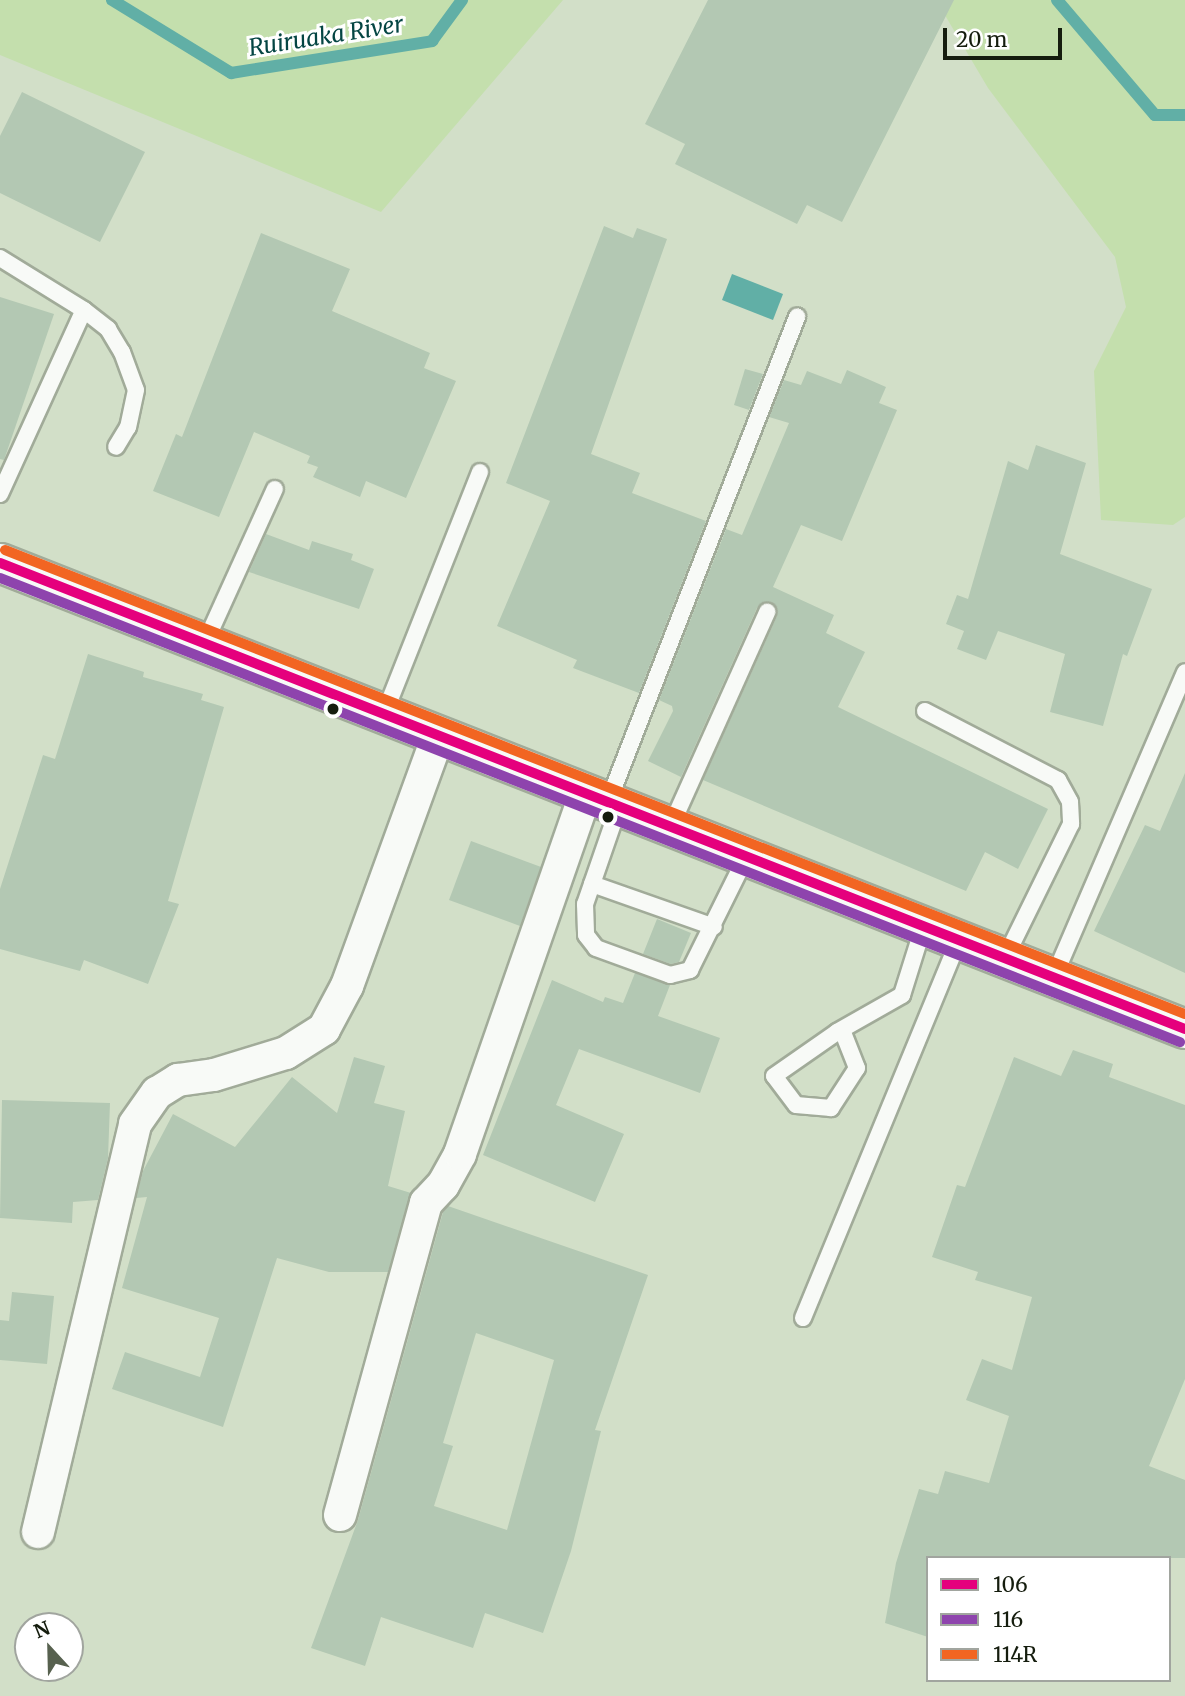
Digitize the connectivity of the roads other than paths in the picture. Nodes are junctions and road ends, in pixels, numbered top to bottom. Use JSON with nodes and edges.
{"nodes":[{"id":1,"x":0,"y":258,"type":"edge"},
{"id":2,"x":84,"y":310,"type":"junction"},
{"id":3,"x":797,"y":317,"type":"dead end"},
{"id":4,"x":116,"y":447,"type":"dead end"},
{"id":5,"x":480,"y":471,"type":"dead end"},
{"id":6,"x":275,"y":489,"type":"dead end"},
{"id":7,"x":0,"y":494,"type":"edge"},
{"id":8,"x":0,"y":563,"type":"edge"},
{"id":9,"x":767,"y":612,"type":"dead end"},
{"id":10,"x":205,"y":643,"type":"junction"},
{"id":11,"x":1185,"y":672,"type":"edge"},
{"id":12,"x":925,"y":710,"type":"dead end"},
{"id":13,"x":385,"y":712,"type":"junction"},
{"id":14,"x":439,"y":733,"type":"junction"},
{"id":15,"x":604,"y":801,"type":"junction"},
{"id":16,"x":670,"y":828,"type":"junction"},
{"id":17,"x":746,"y":857,"type":"junction"},
{"id":18,"x":592,"y":884,"type":"junction"},
{"id":19,"x":714,"y":926,"type":"junction"},
{"id":20,"x":923,"y":928,"type":"junction"},
{"id":21,"x":958,"y":942,"type":"junction"},
{"id":22,"x":1004,"y":960,"type":"junction"},
{"id":23,"x":1052,"y":981,"type":"junction"},
{"id":24,"x":1185,"y":1029,"type":"edge"},
{"id":25,"x":842,"y":1030,"type":"junction"},
{"id":26,"x":803,"y":1318,"type":"dead end"},
{"id":27,"x":340,"y":1514,"type":"dead end"},
{"id":28,"x":38,"y":1532,"type":"dead end"}],
"edges":[{"from":1,"to":2,"type":"lane"},
{"from":2,"to":4,"type":"lane"},
{"from":2,"to":7,"type":"lane"},
{"from":3,"to":15,"type":"lane"},
{"from":5,"to":13,"type":"lane"},
{"from":6,"to":10,"type":"lane"},
{"from":8,"to":10,"type":"main road"},
{"from":9,"to":16,"type":"lane"},
{"from":10,"to":13,"type":"main road"},
{"from":11,"to":23,"type":"lane"},
{"from":12,"to":22,"type":"lane"},
{"from":13,"to":14,"type":"main road"},
{"from":14,"to":15,"type":"main road"},
{"from":14,"to":28,"type":"street"},
{"from":15,"to":16,"type":"main road"},
{"from":15,"to":18,"type":"lane"},
{"from":15,"to":27,"type":"street"},
{"from":16,"to":17,"type":"main road"},
{"from":17,"to":19,"type":"lane"},
{"from":17,"to":20,"type":"main road"},
{"from":18,"to":19,"type":"lane"},
{"from":18,"to":19,"type":"lane"},
{"from":20,"to":21,"type":"main road"},
{"from":20,"to":25,"type":"lane"},
{"from":21,"to":22,"type":"main road"},
{"from":21,"to":26,"type":"lane"},
{"from":22,"to":23,"type":"main road"},
{"from":23,"to":24,"type":"main road"},
{"from":25,"to":25,"type":"lane"}]}
